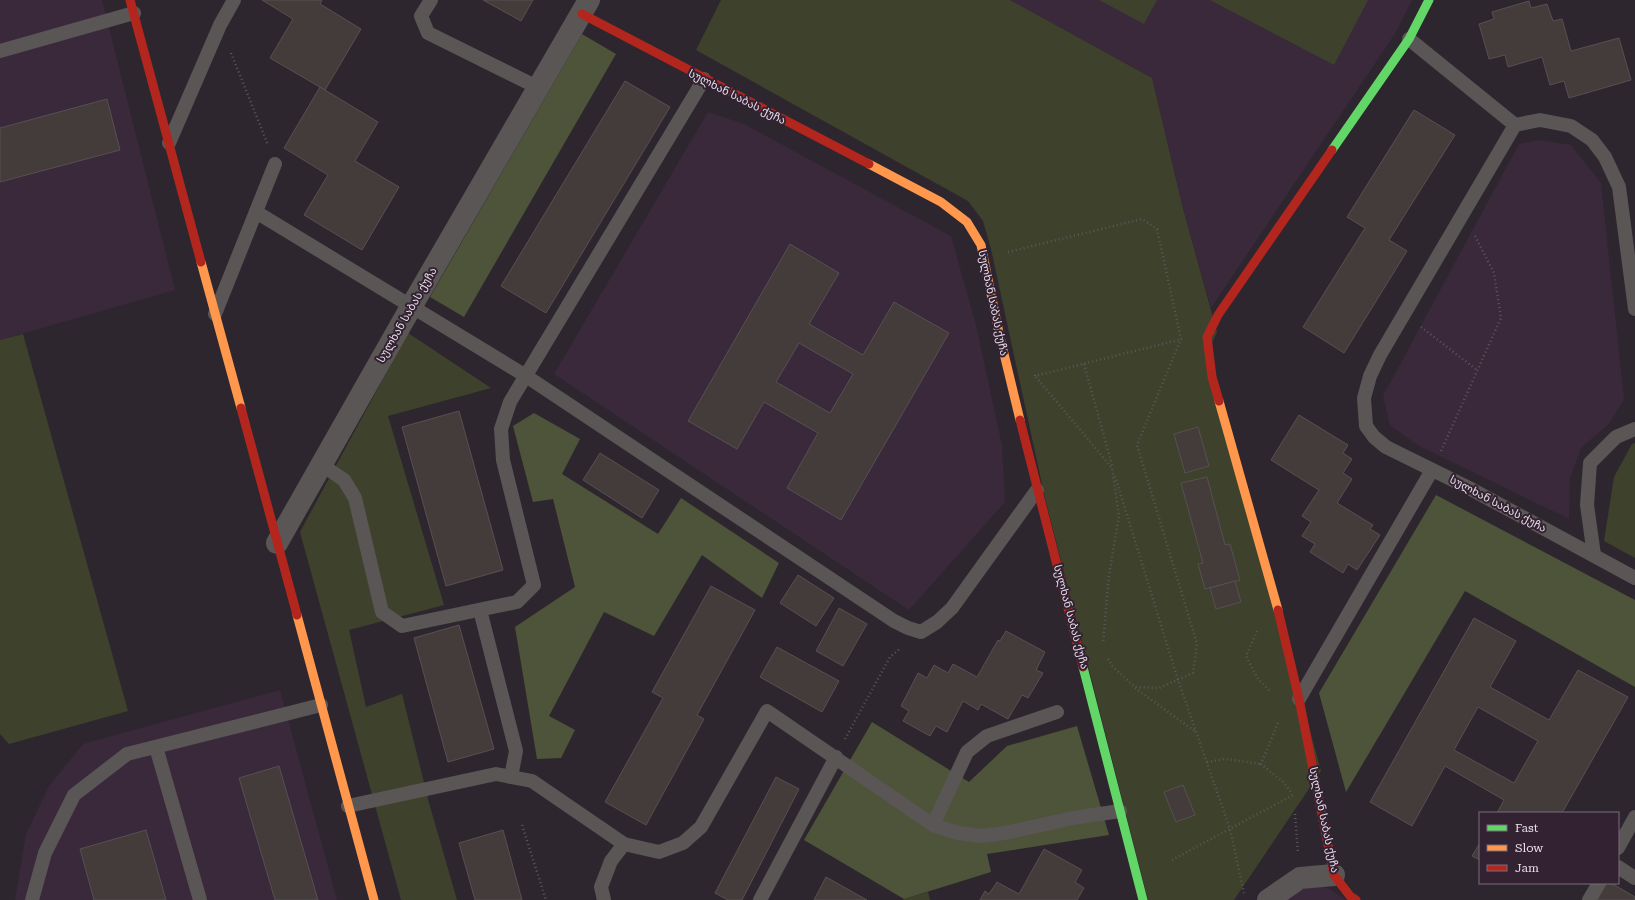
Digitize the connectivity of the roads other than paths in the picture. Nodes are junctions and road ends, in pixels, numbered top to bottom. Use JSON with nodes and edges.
{"nodes":[{"id":1,"x":234,"y":0,"type":"edge"},
{"id":2,"x":431,"y":0,"type":"edge"},
{"id":3,"x":1429,"y":0,"type":"edge"},
{"id":4,"x":132,"y":7,"type":"edge"},
{"id":5,"x":585,"y":7,"type":"edge"},
{"id":6,"x":1409,"y":39,"type":"junction"},
{"id":7,"x":0,"y":52,"type":"edge"},
{"id":8,"x":704,"y":79,"type":"junction"},
{"id":9,"x":539,"y":88,"type":"junction"},
{"id":10,"x":1515,"y":125,"type":"junction"},
{"id":11,"x":169,"y":143,"type":"junction"},
{"id":12,"x":275,"y":164,"type":"road end"},
{"id":13,"x":256,"y":212,"type":"junction"},
{"id":14,"x":411,"y":307,"type":"junction"},
{"id":15,"x":1635,"y":309,"type":"edge"},
{"id":16,"x":215,"y":314,"type":"junction"},
{"id":17,"x":526,"y":376,"type":"junction"},
{"id":18,"x":1635,"y":429,"type":"edge"},
{"id":19,"x":322,"y":464,"type":"junction"},
{"id":20,"x":1432,"y":470,"type":"junction"},
{"id":21,"x":1037,"y":490,"type":"junction"},
{"id":22,"x":277,"y":543,"type":"junction"},
{"id":23,"x":1594,"y":555,"type":"junction"},
{"id":24,"x":1635,"y":578,"type":"edge"},
{"id":25,"x":480,"y":610,"type":"junction"},
{"id":26,"x":1299,"y":699,"type":"junction"},
{"id":27,"x":321,"y":705,"type":"junction"},
{"id":28,"x":1057,"y":712,"type":"dead end"},
{"id":29,"x":156,"y":747,"type":"junction"},
{"id":30,"x":836,"y":757,"type":"junction"},
{"id":31,"x":512,"y":777,"type":"junction"},
{"id":32,"x":348,"y":806,"type":"junction"},
{"id":33,"x":1120,"y":811,"type":"junction"},
{"id":34,"x":1635,"y":817,"type":"edge"},
{"id":35,"x":933,"y":825,"type":"junction"},
{"id":36,"x":624,"y":844,"type":"junction"},
{"id":37,"x":1619,"y":846,"type":"edge"},
{"id":38,"x":1619,"y":868,"type":"edge"},
{"id":39,"x":1334,"y":875,"type":"junction"},
{"id":40,"x":1635,"y":878,"type":"edge"},
{"id":41,"x":1598,"y":884,"type":"edge"},
{"id":42,"x":32,"y":900,"type":"edge"},
{"id":43,"x":200,"y":900,"type":"edge"},
{"id":44,"x":374,"y":900,"type":"edge"},
{"id":45,"x":604,"y":900,"type":"edge"},
{"id":46,"x":760,"y":900,"type":"edge"},
{"id":47,"x":1143,"y":900,"type":"edge"},
{"id":48,"x":1268,"y":900,"type":"edge"},
{"id":49,"x":1356,"y":900,"type":"edge"},
{"id":50,"x":1589,"y":900,"type":"edge"}],
"edges":[{"from":1,"to":11,"type":"lane"},
{"from":2,"to":9,"type":"lane"},
{"from":3,"to":6,"type":"street"},
{"from":4,"to":7,"type":"lane"},
{"from":4,"to":11,"type":"street"},
{"from":5,"to":8,"type":"street","name":"სულხან საბას ქუჩა"},
{"from":5,"to":9,"type":"street","name":"სულხან საბას ქუჩა"},
{"from":6,"to":10,"type":"lane"},
{"from":6,"to":26,"type":"street","name":"სულხან საბას ქუჩა"},
{"from":8,"to":17,"type":"lane"},
{"from":8,"to":21,"type":"street","name":"სულხან საბას ქუჩა"},
{"from":9,"to":14,"type":"street","name":"სულხან საბას ქუჩა"},
{"from":10,"to":15,"type":"lane"},
{"from":10,"to":20,"type":"lane","name":"სულხან საბას ქუჩა"},
{"from":11,"to":16,"type":"street"},
{"from":12,"to":13,"type":"lane"},
{"from":13,"to":14,"type":"lane"},
{"from":13,"to":16,"type":"lane"},
{"from":14,"to":17,"type":"lane"},
{"from":14,"to":19,"type":"street","name":"სულხან საბას ქუჩა"},
{"from":16,"to":22,"type":"street"},
{"from":17,"to":21,"type":"lane"},
{"from":17,"to":25,"type":"lane"},
{"from":18,"to":23,"type":"lane"},
{"from":19,"to":22,"type":"street","name":"სულხან საბას ქუჩა"},
{"from":19,"to":25,"type":"lane"},
{"from":20,"to":23,"type":"lane","name":"სულხან საბას ქუჩა"},
{"from":20,"to":26,"type":"lane"},
{"from":21,"to":33,"type":"street","name":"სულხან საბას ქუჩა"},
{"from":22,"to":27,"type":"street"},
{"from":23,"to":24,"type":"lane","name":"სულხან საბას ქუჩა"},
{"from":25,"to":31,"type":"lane"},
{"from":26,"to":39,"type":"street","name":"სულხან საბას ქუჩა"},
{"from":27,"to":29,"type":"lane"},
{"from":27,"to":32,"type":"street"},
{"from":28,"to":35,"type":"lane"},
{"from":29,"to":42,"type":"lane"},
{"from":29,"to":43,"type":"lane"},
{"from":30,"to":35,"type":"lane"},
{"from":30,"to":36,"type":"lane"},
{"from":30,"to":46,"type":"lane"},
{"from":31,"to":32,"type":"lane"},
{"from":31,"to":36,"type":"lane"},
{"from":32,"to":44,"type":"street"},
{"from":33,"to":35,"type":"lane"},
{"from":33,"to":47,"type":"street","name":"სულხან საბას ქუჩა"},
{"from":34,"to":37,"type":"lane"},
{"from":36,"to":45,"type":"lane"},
{"from":38,"to":40,"type":"lane"},
{"from":39,"to":48,"type":"street"},
{"from":39,"to":49,"type":"street","name":"სულხან საბას ქუჩა"},
{"from":41,"to":50,"type":"lane"}]}
